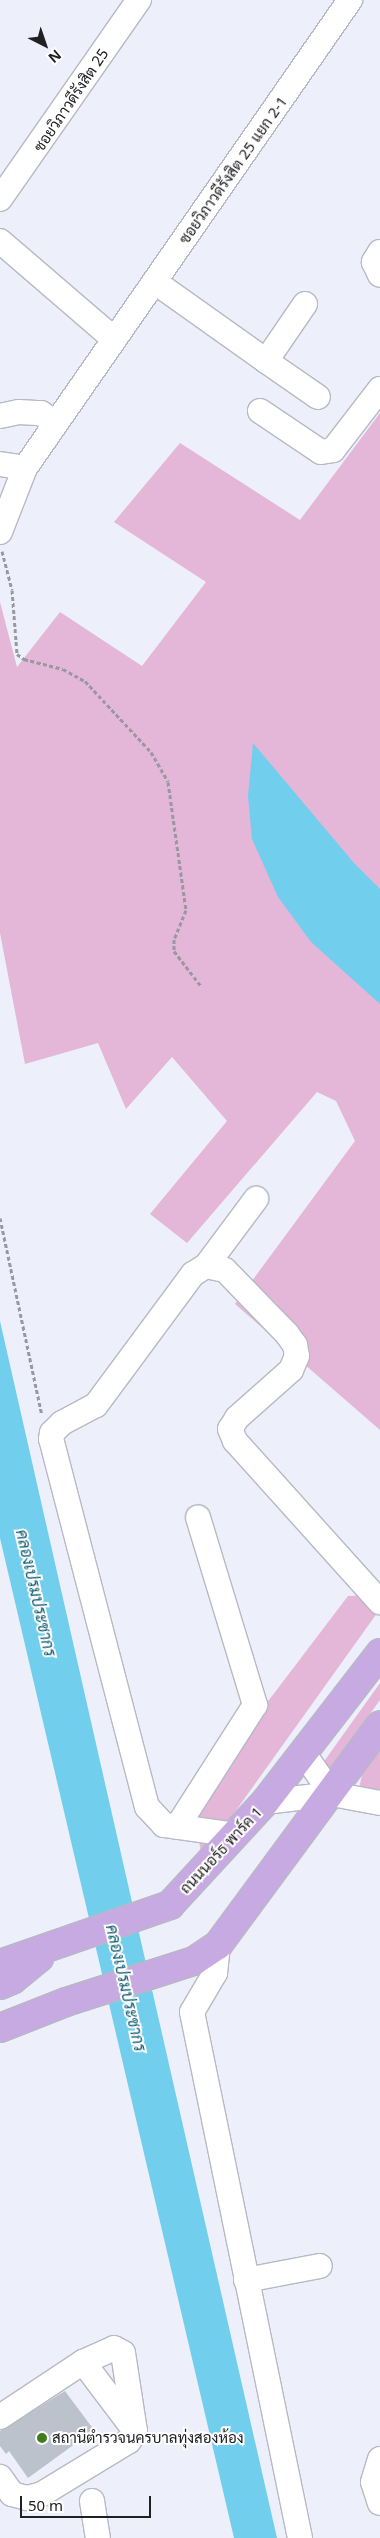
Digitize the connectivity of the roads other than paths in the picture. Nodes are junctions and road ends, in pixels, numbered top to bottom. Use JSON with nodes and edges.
{"nodes":[{"id":1,"x":139,"y":0,"type":"edge"},
{"id":2,"x":350,"y":0,"type":"edge"},
{"id":3,"x":0,"y":199,"type":"edge"},
{"id":4,"x":0,"y":241,"type":"edge"},
{"id":5,"x":380,"y":252,"type":"edge"},
{"id":6,"x":380,"y":275,"type":"edge"},
{"id":7,"x":155,"y":282,"type":"junction"},
{"id":8,"x":305,"y":304,"type":"dead end"},
{"id":9,"x":114,"y":339,"type":"junction"},
{"id":10,"x":266,"y":360,"type":"junction"},
{"id":11,"x":380,"y":389,"type":"edge"},
{"id":12,"x":318,"y":398,"type":"dead end"},
{"id":13,"x":260,"y":411,"type":"dead end"},
{"id":14,"x":0,"y":416,"type":"edge"},
{"id":15,"x":55,"y":423,"type":"junction"},
{"id":16,"x":0,"y":464,"type":"edge"},
{"id":17,"x":25,"y":468,"type":"junction"},
{"id":18,"x":0,"y":532,"type":"edge"},
{"id":19,"x":256,"y":1198,"type":"dead end"},
{"id":20,"x":206,"y":1266,"type":"junction"},
{"id":21,"x":198,"y":1517,"type":"dead end"},
{"id":22,"x":380,"y":1602,"type":"edge"},
{"id":23,"x":380,"y":1653,"type":"edge"},
{"id":24,"x":380,"y":1725,"type":"edge"},
{"id":25,"x":304,"y":1754,"type":"junction"},
{"id":26,"x":332,"y":1794,"type":"junction"},
{"id":27,"x":265,"y":1802,"type":"junction"},
{"id":28,"x":380,"y":1803,"type":"edge"},
{"id":29,"x":177,"y":1827,"type":"junction"},
{"id":30,"x":236,"y":1836,"type":"junction"},
{"id":31,"x":218,"y":1945,"type":"junction"},
{"id":32,"x":52,"y":1947,"type":"junction"},
{"id":33,"x":0,"y":1964,"type":"edge"},
{"id":34,"x":0,"y":1985,"type":"edge"},
{"id":35,"x":66,"y":2002,"type":"junction"},
{"id":36,"x":0,"y":2023,"type":"edge"},
{"id":37,"x":0,"y":2028,"type":"edge"},
{"id":38,"x":320,"y":2266,"type":"dead end"},
{"id":39,"x":246,"y":2280,"type":"junction"},
{"id":40,"x":83,"y":2362,"type":"junction"},
{"id":41,"x":0,"y":2417,"type":"edge"},
{"id":42,"x":136,"y":2431,"type":"junction"},
{"id":43,"x":380,"y":2459,"type":"edge"},
{"id":44,"x":0,"y":2477,"type":"edge"},
{"id":45,"x":92,"y":2501,"type":"dead end"},
{"id":46,"x":380,"y":2503,"type":"edge"},
{"id":47,"x":98,"y":2538,"type":"edge"},
{"id":48,"x":300,"y":2538,"type":"edge"}],
"edges":[{"from":1,"to":3,"type":"street","name":"ซอยวิภาวดีรังสิต 25"},
{"from":2,"to":7,"type":"street","name":"ซอยวิภาวดีรังสิต 25 แยก 2-1"},
{"from":4,"to":9,"type":"street"},
{"from":5,"to":6,"type":"street"},
{"from":7,"to":9,"type":"street","name":"ซอยวิภาวดีรังสิต 25 แยก 2-1"},
{"from":7,"to":10,"type":"street"},
{"from":8,"to":10,"type":"street"},
{"from":9,"to":15,"type":"street","name":"ซอยวิภาวดีรังสิต 25 แยก 2-1"},
{"from":10,"to":12,"type":"street"},
{"from":11,"to":13,"type":"street"},
{"from":14,"to":15,"type":"street"},
{"from":15,"to":17,"type":"street","name":"ซอยวิภาวดีรังสิต 25 แยก 2-1"},
{"from":16,"to":17,"type":"street"},
{"from":17,"to":18,"type":"street","name":"ซอยวิภาวดีรังสิต 25 แยก 2-1"},
{"from":19,"to":20,"type":"street"},
{"from":20,"to":22,"type":"street"},
{"from":20,"to":29,"type":"street"},
{"from":21,"to":29,"type":"street"},
{"from":23,"to":25,"type":"main road","name":"ถนนนอร์ธ พาร์ค 1"},
{"from":24,"to":26,"type":"main road"},
{"from":25,"to":26,"type":"street"},
{"from":25,"to":27,"type":"main road","name":"ถนนนอร์ธ พาร์ค 1"},
{"from":26,"to":27,"type":"street"},
{"from":26,"to":28,"type":"street"},
{"from":26,"to":31,"type":"main road"},
{"from":27,"to":30,"type":"main road","name":"ถนนนอร์ธ พาร์ค 1"},
{"from":29,"to":30,"type":"street"},
{"from":30,"to":32,"type":"main road","name":"ถนนนอร์ธ พาร์ค 1"},
{"from":31,"to":35,"type":"main road"},
{"from":31,"to":39,"type":"street"},
{"from":32,"to":33,"type":"main road","name":"ถนนนอร์ธ พาร์ค 1"},
{"from":32,"to":34,"type":"main road"},
{"from":35,"to":36,"type":"main road"},
{"from":35,"to":37,"type":"main road"},
{"from":38,"to":39,"type":"street"},
{"from":39,"to":48,"type":"street"},
{"from":40,"to":41,"type":"street"},
{"from":40,"to":42,"type":"street"},
{"from":40,"to":42,"type":"street"},
{"from":42,"to":44,"type":"street"},
{"from":43,"to":46,"type":"street"},
{"from":45,"to":47,"type":"street"}]}
